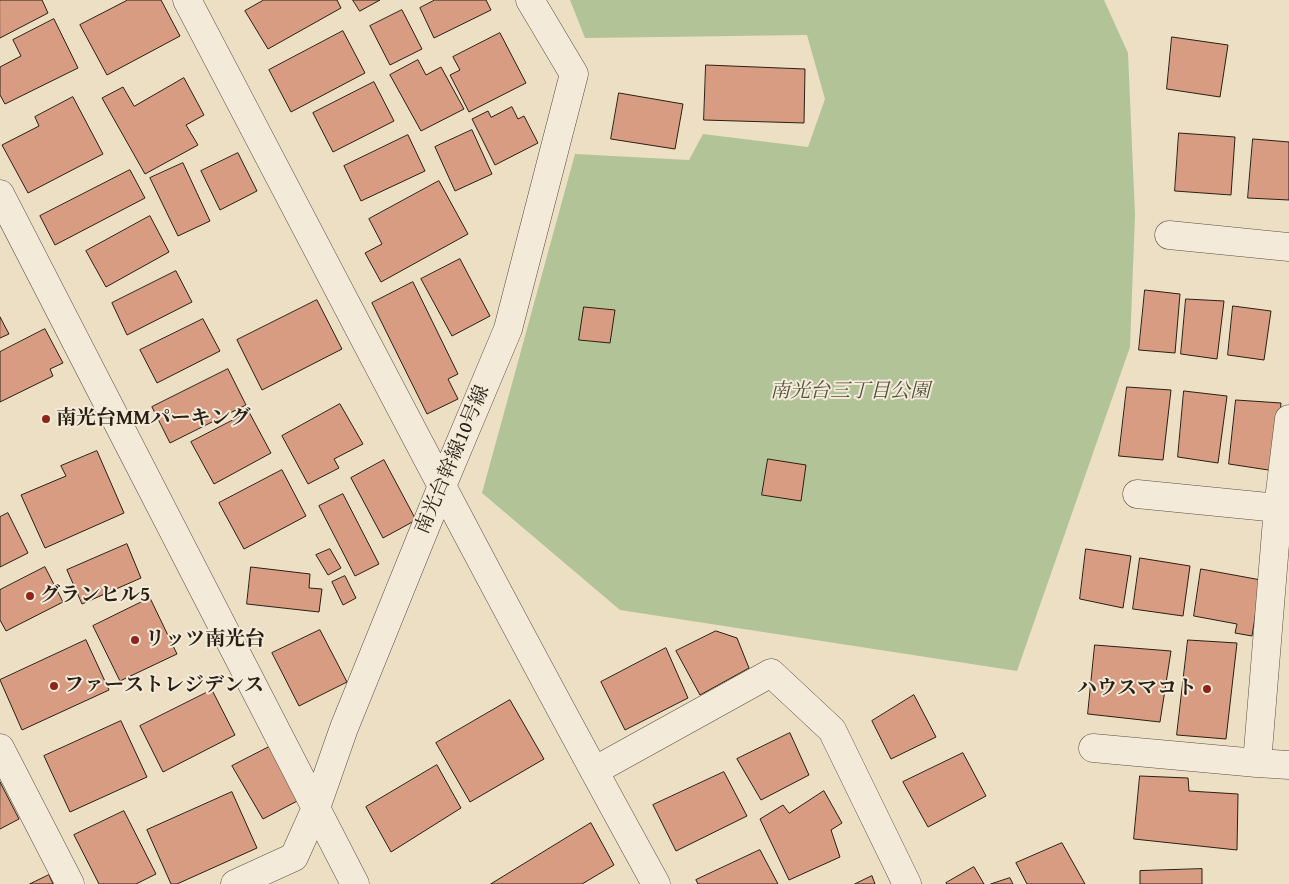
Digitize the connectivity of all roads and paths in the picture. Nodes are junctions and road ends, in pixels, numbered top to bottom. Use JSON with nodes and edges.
{"nodes":[{"id":1,"x":188,"y":0,"type":"edge"},
{"id":2,"x":530,"y":0,"type":"edge"},
{"id":3,"x":0,"y":194,"type":"edge"},
{"id":4,"x":1168,"y":235,"type":"dead end"},
{"id":5,"x":1289,"y":247,"type":"edge"},
{"id":6,"x":1289,"y":419,"type":"edge"},
{"id":7,"x":442,"y":486,"type":"junction"},
{"id":8,"x":1137,"y":494,"type":"dead end"},
{"id":9,"x":1281,"y":525,"type":"edge"},
{"id":10,"x":0,"y":748,"type":"edge"},
{"id":11,"x":1093,"y":748,"type":"dead end"},
{"id":12,"x":1257,"y":763,"type":"junction"},
{"id":13,"x":1289,"y":765,"type":"edge"},
{"id":14,"x":594,"y":771,"type":"junction"},
{"id":15,"x":316,"y":808,"type":"junction"},
{"id":16,"x":70,"y":884,"type":"edge"},
{"id":17,"x":235,"y":884,"type":"edge"},
{"id":18,"x":355,"y":884,"type":"edge"},
{"id":19,"x":656,"y":884,"type":"edge"},
{"id":20,"x":907,"y":884,"type":"edge"}],
"edges":[{"from":1,"to":7,"type":"street"},
{"from":2,"to":7,"type":"street","name":"南光台幹線10号線"},
{"from":3,"to":15,"type":"street"},
{"from":4,"to":5,"type":"street"},
{"from":6,"to":9,"type":"street"},
{"from":7,"to":14,"type":"street"},
{"from":7,"to":15,"type":"street","name":"南光台幹線10号線"},
{"from":8,"to":9,"type":"street"},
{"from":9,"to":12,"type":"street"},
{"from":10,"to":16,"type":"street"},
{"from":11,"to":12,"type":"street"},
{"from":12,"to":13,"type":"street"},
{"from":14,"to":19,"type":"street"},
{"from":14,"to":20,"type":"street"},
{"from":15,"to":17,"type":"street","name":"南光台幹線10号線"},
{"from":15,"to":18,"type":"street"}]}
